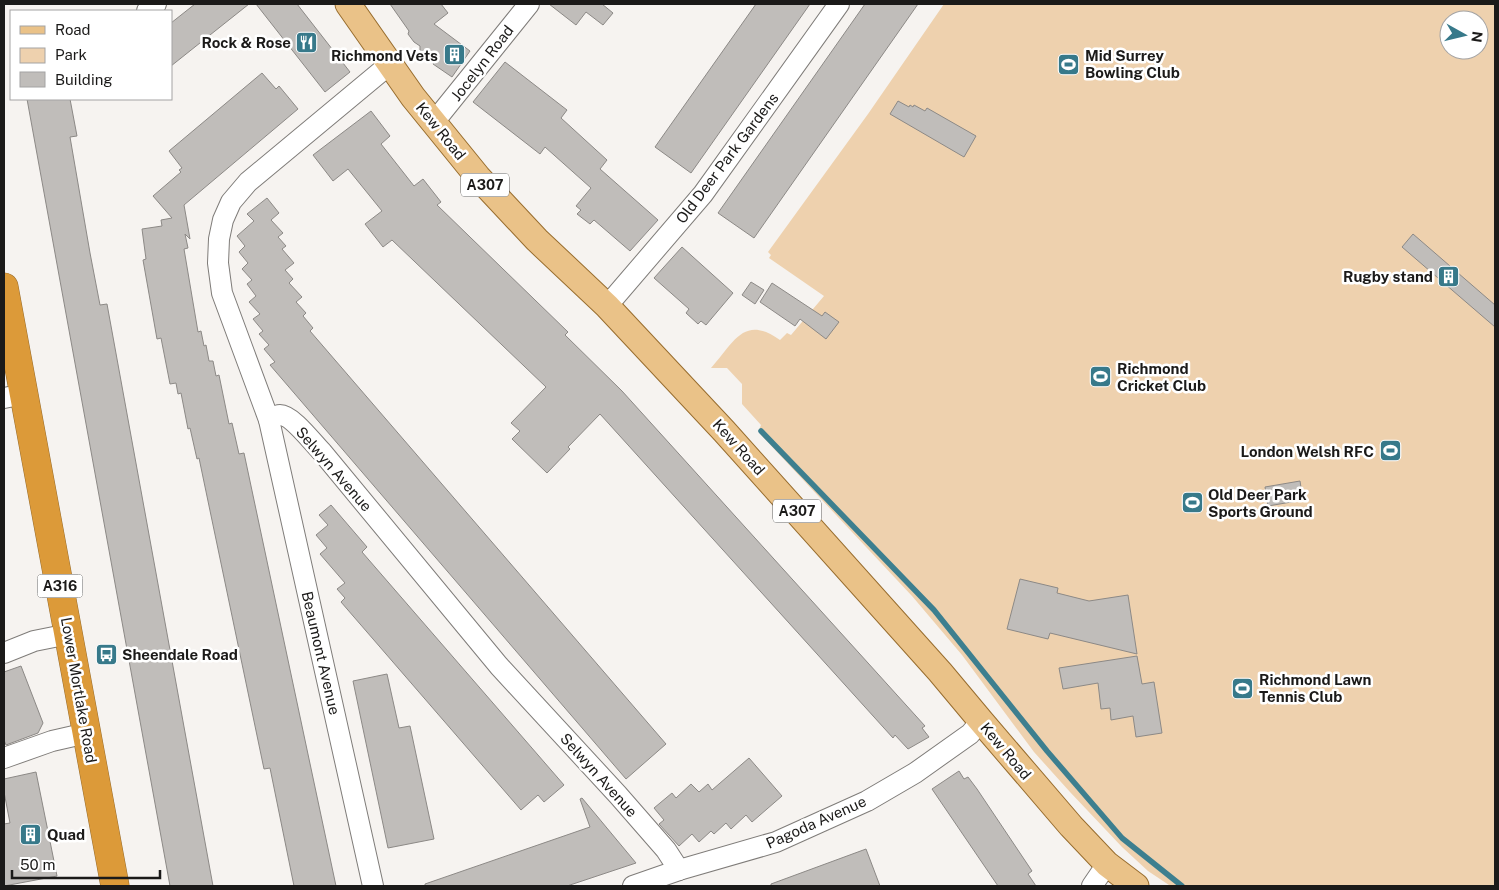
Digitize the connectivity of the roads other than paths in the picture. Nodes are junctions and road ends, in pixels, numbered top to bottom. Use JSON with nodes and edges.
{"nodes":[{"id":1,"x":348,"y":4,"type":"edge"},
{"id":2,"x":529,"y":4,"type":"edge"},
{"id":3,"x":839,"y":4,"type":"edge"},
{"id":4,"x":390,"y":64,"type":"junction"},
{"id":5,"x":434,"y":122,"type":"junction"},
{"id":6,"x":4,"y":287,"type":"edge"},
{"id":7,"x":607,"y":306,"type":"junction"},
{"id":8,"x":14,"y":396,"type":"edge"},
{"id":9,"x":269,"y":420,"type":"junction"},
{"id":10,"x":69,"y":634,"type":"junction"},
{"id":11,"x":4,"y":653,"type":"edge"},
{"id":12,"x":981,"y":721,"type":"junction"},
{"id":13,"x":87,"y":733,"type":"junction"},
{"id":14,"x":4,"y":758,"type":"edge"},
{"id":15,"x":1107,"y":864,"type":"junction"},
{"id":16,"x":679,"y":870,"type":"junction"},
{"id":17,"x":112,"y":885,"type":"edge"},
{"id":18,"x":373,"y":886,"type":"edge"},
{"id":19,"x":633,"y":886,"type":"edge"},
{"id":20,"x":1092,"y":886,"type":"edge"},
{"id":21,"x":1136,"y":886,"type":"edge"}],
"edges":[{"from":1,"to":4,"type":"main road","name":"Kew Road","number":"A307"},
{"from":2,"to":5,"type":"street","name":"Jocelyn Road"},
{"from":3,"to":7,"type":"street","name":"Old Deer Park Gardens"},
{"from":4,"to":5,"type":"main road","name":"Kew Road","number":"A307"},
{"from":4,"to":9,"type":"street"},
{"from":5,"to":7,"type":"main road","name":"Kew Road","number":"A307"},
{"from":6,"to":8,"type":"highway","name":"Lower Mortlake Road","number":"A316"},
{"from":7,"to":12,"type":"main road","name":"Kew Road","number":"A307"},
{"from":8,"to":10,"type":"highway","name":"Lower Mortlake Road","number":"A316"},
{"from":9,"to":16,"type":"street","name":"Selwyn Avenue"},
{"from":9,"to":18,"type":"street","name":"Beaumont Avenue"},
{"from":10,"to":11,"type":"street"},
{"from":10,"to":13,"type":"highway","name":"Lower Mortlake Road","number":"A316"},
{"from":12,"to":15,"type":"main road","name":"Kew Road","number":"A307"},
{"from":12,"to":16,"type":"street","name":"Pagoda Avenue"},
{"from":13,"to":14,"type":"street"},
{"from":13,"to":17,"type":"highway","name":"Lower Mortlake Road","number":"A316"},
{"from":15,"to":20,"type":"street"},
{"from":15,"to":21,"type":"main road","name":"Kew Road","number":"A307"},
{"from":16,"to":19,"type":"street","name":"Pagoda Avenue"}]}
